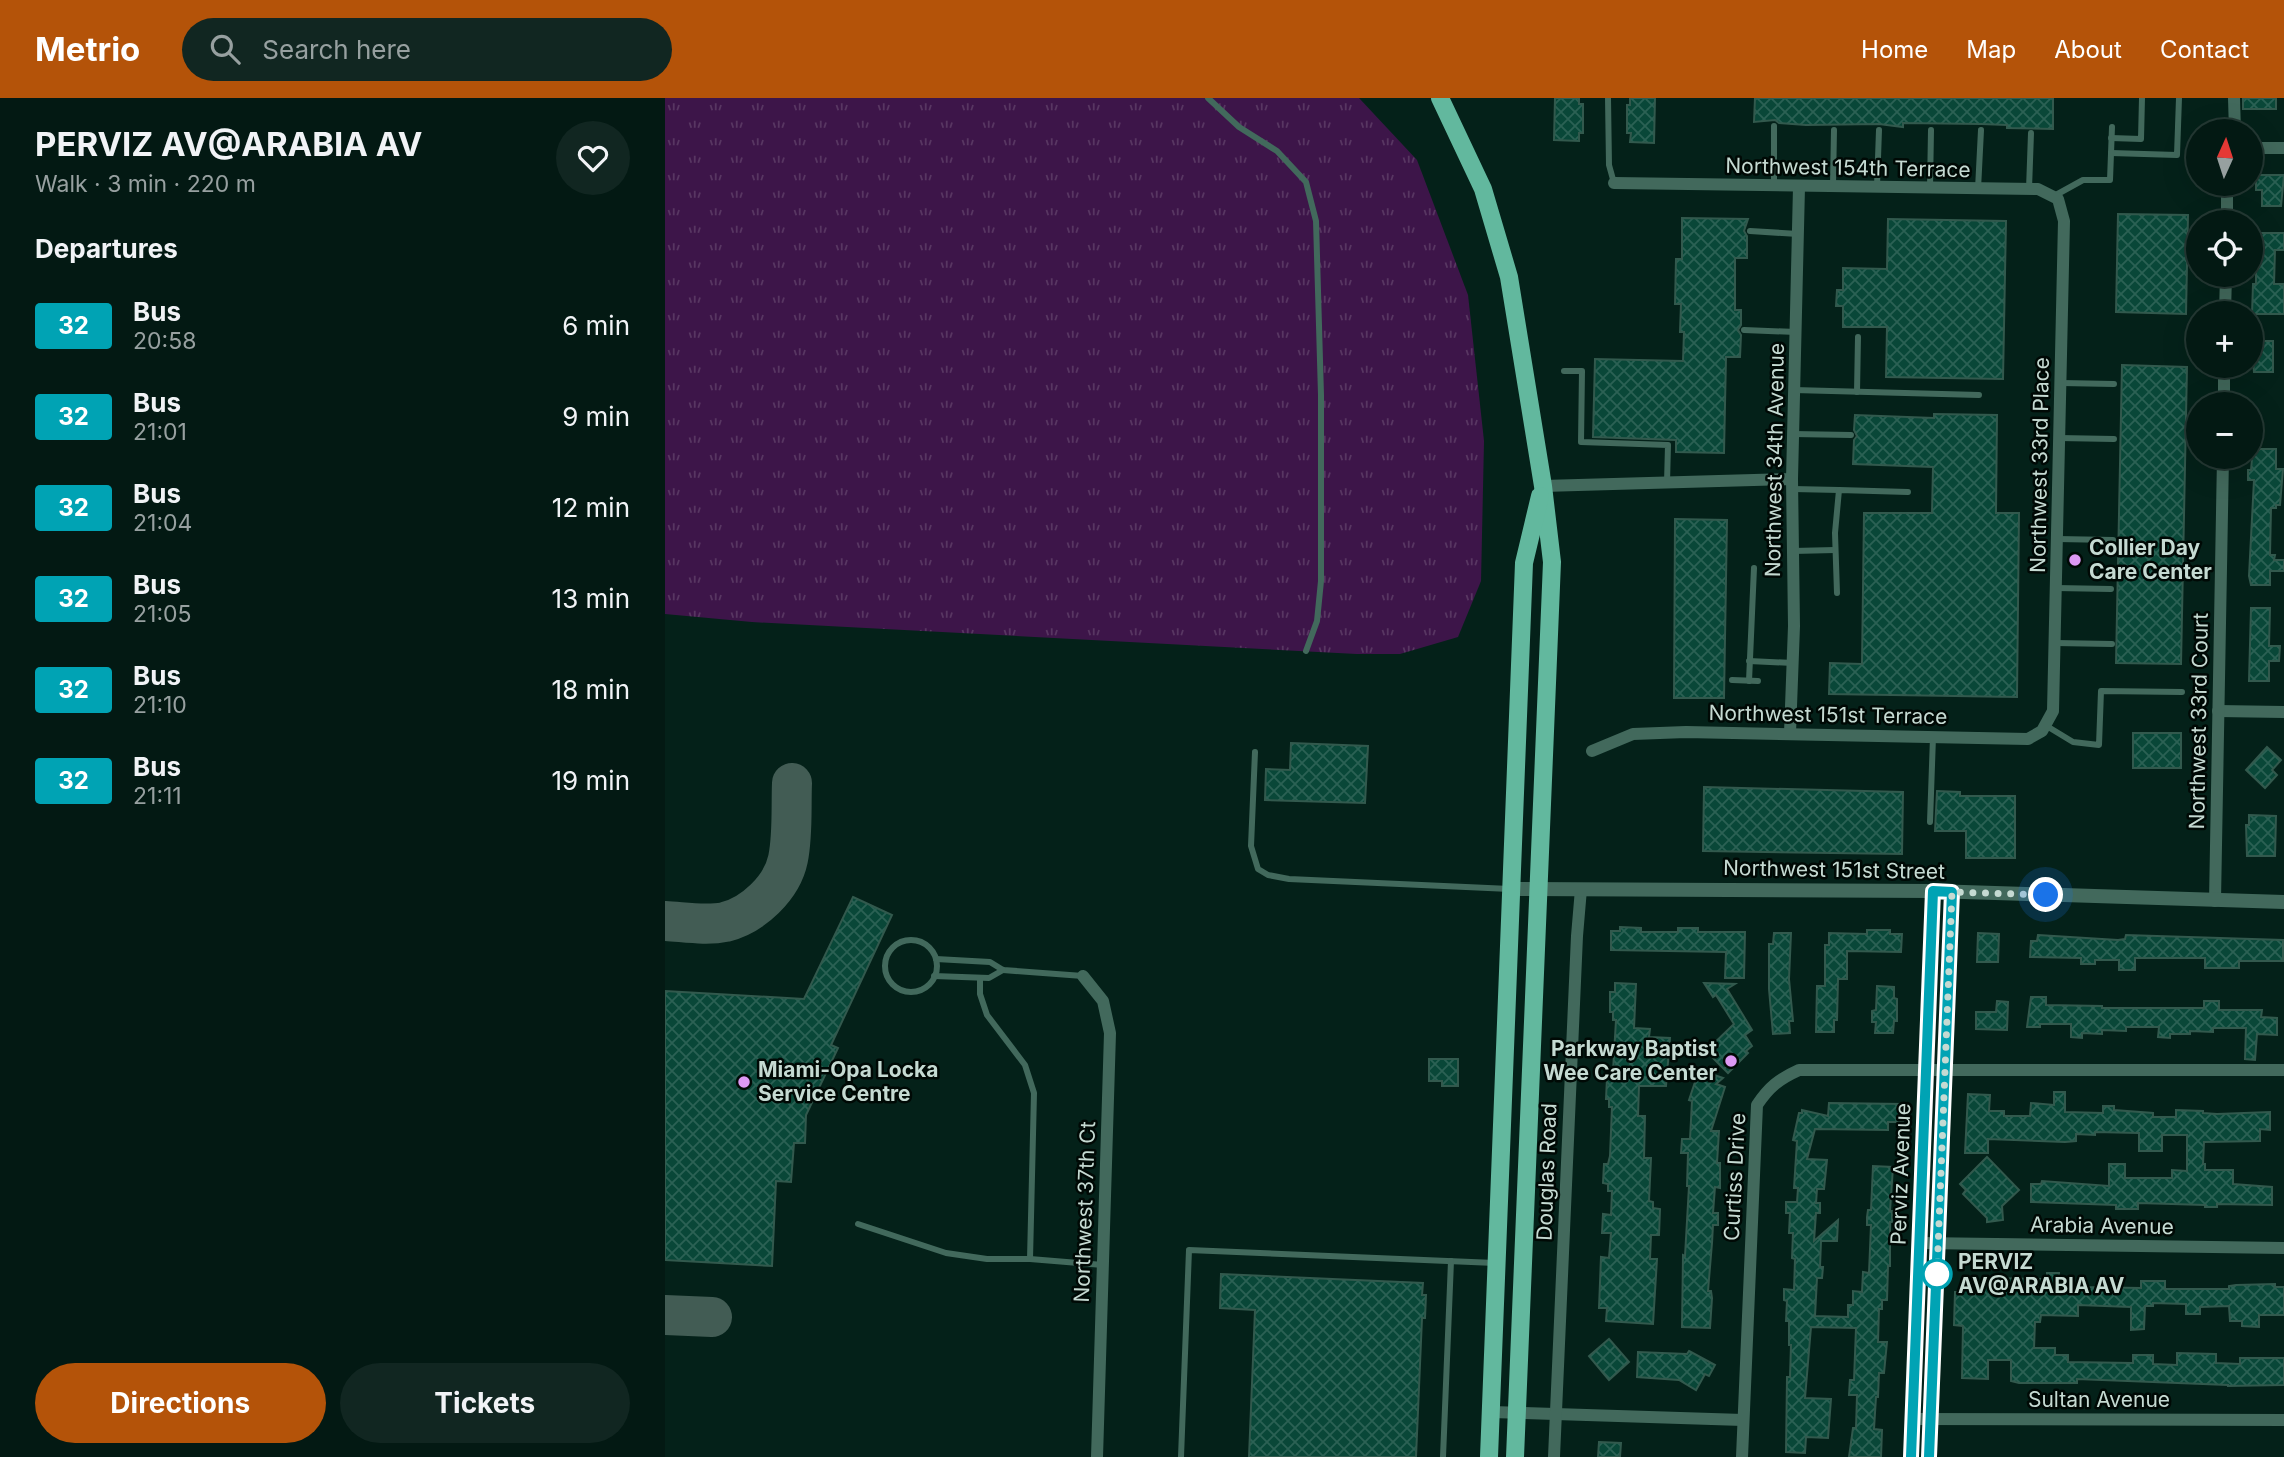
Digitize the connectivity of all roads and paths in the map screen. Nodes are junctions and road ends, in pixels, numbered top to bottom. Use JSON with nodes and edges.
{"nodes":[{"id":1,"x":1209,"y":98,"type":"edge"},
{"id":2,"x":1440,"y":98,"type":"edge"},
{"id":3,"x":1608,"y":98,"type":"edge"},
{"id":4,"x":2142,"y":98,"type":"edge"},
{"id":5,"x":2179,"y":98,"type":"edge"},
{"id":6,"x":2234,"y":98,"type":"edge"},
{"id":7,"x":2235,"y":119,"type":"edge"},
{"id":8,"x":1774,"y":126,"type":"dead end"},
{"id":9,"x":2112,"y":127,"type":"dead end"},
{"id":10,"x":1834,"y":130,"type":"dead end"},
{"id":11,"x":1879,"y":130,"type":"dead end"},
{"id":12,"x":1931,"y":130,"type":"dead end"},
{"id":13,"x":1981,"y":130,"type":"dead end"},
{"id":14,"x":2031,"y":133,"type":"dead end"},
{"id":15,"x":2111,"y":138,"type":"junction"},
{"id":16,"x":2263,"y":148,"type":"edge"},
{"id":17,"x":2284,"y":148,"type":"edge"},
{"id":18,"x":2111,"y":153,"type":"junction"},
{"id":19,"x":1613,"y":183,"type":"joint"},
{"id":20,"x":1774,"y":187,"type":"junction"},
{"id":21,"x":1799,"y":187,"type":"junction"},
{"id":22,"x":1833,"y":187,"type":"junction"},
{"id":23,"x":1877,"y":188,"type":"junction"},
{"id":24,"x":1930,"y":188,"type":"junction"},
{"id":25,"x":1978,"y":189,"type":"junction"},
{"id":26,"x":2029,"y":189,"type":"junction"},
{"id":27,"x":2052,"y":197,"type":"junction"},
{"id":28,"x":1750,"y":231,"type":"dead end"},
{"id":29,"x":1798,"y":234,"type":"junction"},
{"id":30,"x":1744,"y":330,"type":"dead end"},
{"id":31,"x":1796,"y":332,"type":"junction"},
{"id":32,"x":1858,"y":337,"type":"dead end"},
{"id":33,"x":1565,"y":371,"type":"dead end"},
{"id":34,"x":2060,"y":383,"type":"junction"},
{"id":35,"x":2114,"y":384,"type":"dead end"},
{"id":36,"x":1794,"y":390,"type":"junction"},
{"id":37,"x":1857,"y":392,"type":"junction"},
{"id":38,"x":1979,"y":395,"type":"dead end"},
{"id":39,"x":1793,"y":434,"type":"junction"},
{"id":40,"x":1851,"y":435,"type":"dead end"},
{"id":41,"x":2059,"y":438,"type":"junction"},
{"id":42,"x":2114,"y":439,"type":"dead end"},
{"id":43,"x":2223,"y":469,"type":"edge"},
{"id":44,"x":1667,"y":483,"type":"junction"},
{"id":45,"x":1792,"y":484,"type":"junction"},
{"id":46,"x":1543,"y":486,"type":"junction"},
{"id":47,"x":1839,"y":490,"type":"junction"},
{"id":48,"x":1908,"y":492,"type":"dead end"},
{"id":49,"x":2057,"y":539,"type":"junction"},
{"id":50,"x":2113,"y":540,"type":"dead end"},
{"id":51,"x":1835,"y":550,"type":"junction"},
{"id":52,"x":1793,"y":551,"type":"junction"},
{"id":53,"x":1754,"y":568,"type":"dead end"},
{"id":54,"x":2056,"y":588,"type":"junction"},
{"id":55,"x":2111,"y":589,"type":"dead end"},
{"id":56,"x":1837,"y":593,"type":"dead end"},
{"id":57,"x":2055,"y":643,"type":"junction"},
{"id":58,"x":2112,"y":644,"type":"dead end"},
{"id":59,"x":1306,"y":651,"type":"dead end"},
{"id":60,"x":1749,"y":661,"type":"junction"},
{"id":61,"x":1793,"y":663,"type":"junction"},
{"id":62,"x":1732,"y":680,"type":"dead end"},
{"id":63,"x":1749,"y":681,"type":"junction"},
{"id":64,"x":1758,"y":681,"type":"dead end"},
{"id":65,"x":2182,"y":692,"type":"dead end"},
{"id":66,"x":2218,"y":711,"type":"junction"},
{"id":67,"x":2284,"y":712,"type":"edge"},
{"id":68,"x":2045,"y":725,"type":"junction"},
{"id":69,"x":1790,"y":733,"type":"junction"},
{"id":70,"x":1933,"y":737,"type":"junction"},
{"id":71,"x":1592,"y":751,"type":"dead end"},
{"id":72,"x":1255,"y":752,"type":"dead end"},
{"id":73,"x":1930,"y":822,"type":"dead end"},
{"id":74,"x":1537,"y":888,"type":"junction"},
{"id":75,"x":1510,"y":889,"type":"junction"},
{"id":76,"x":1581,"y":889,"type":"junction"},
{"id":77,"x":1933,"y":891,"type":"junction"},
{"id":78,"x":1952,"y":892,"type":"junction"},
{"id":79,"x":2215,"y":901,"type":"junction"},
{"id":80,"x":2284,"y":902,"type":"edge"},
{"id":81,"x":936,"y":958,"type":"junction"},
{"id":82,"x":1003,"y":970,"type":"junction"},
{"id":83,"x":935,"y":976,"type":"junction"},
{"id":84,"x":1083,"y":976,"type":"joint"},
{"id":85,"x":980,"y":978,"type":"junction"},
{"id":86,"x":1925,"y":1069,"type":"junction"},
{"id":87,"x":1945,"y":1069,"type":"junction"},
{"id":88,"x":2284,"y":1070,"type":"edge"},
{"id":89,"x":858,"y":1224,"type":"dead end"},
{"id":90,"x":1920,"y":1243,"type":"junction"},
{"id":91,"x":1938,"y":1243,"type":"junction"},
{"id":92,"x":2284,"y":1248,"type":"edge"},
{"id":93,"x":1030,"y":1259,"type":"junction"},
{"id":94,"x":1451,"y":1261,"type":"junction"},
{"id":95,"x":1496,"y":1263,"type":"junction"},
{"id":96,"x":1103,"y":1265,"type":"junction"},
{"id":97,"x":1491,"y":1412,"type":"junction"},
{"id":98,"x":1516,"y":1413,"type":"junction"},
{"id":99,"x":1556,"y":1414,"type":"junction"},
{"id":100,"x":1913,"y":1419,"type":"junction"},
{"id":101,"x":1931,"y":1419,"type":"junction"},
{"id":102,"x":1743,"y":1420,"type":"junction"},
{"id":103,"x":2284,"y":1420,"type":"edge"},
{"id":104,"x":1097,"y":1457,"type":"edge"},
{"id":105,"x":1181,"y":1457,"type":"edge"},
{"id":106,"x":1443,"y":1457,"type":"edge"},
{"id":107,"x":1489,"y":1457,"type":"edge"},
{"id":108,"x":1515,"y":1457,"type":"edge"},
{"id":109,"x":1554,"y":1457,"type":"edge"},
{"id":110,"x":1742,"y":1457,"type":"edge"},
{"id":111,"x":1911,"y":1457,"type":"edge"},
{"id":112,"x":1929,"y":1457,"type":"edge"}],
"edges":[{"from":1,"to":59,"type":"lane"},
{"from":2,"to":46,"type":"main road"},
{"from":3,"to":19,"type":"lane"},
{"from":4,"to":15,"type":"lane"},
{"from":5,"to":18,"type":"lane"},
{"from":6,"to":7,"type":"street"},
{"from":8,"to":20,"type":"lane"},
{"from":9,"to":15,"type":"lane"},
{"from":10,"to":22,"type":"lane"},
{"from":11,"to":23,"type":"lane"},
{"from":12,"to":24,"type":"lane"},
{"from":13,"to":25,"type":"lane"},
{"from":14,"to":26,"type":"lane"},
{"from":15,"to":18,"type":"lane"},
{"from":16,"to":17,"type":"street"},
{"from":18,"to":27,"type":"lane"},
{"from":19,"to":20,"type":"street","name":"Northwest 154th Terrace"},
{"from":20,"to":21,"type":"street","name":"Northwest 154th Terrace"},
{"from":21,"to":22,"type":"street","name":"Northwest 154th Terrace"},
{"from":21,"to":29,"type":"street","name":"Northwest 34th Avenue"},
{"from":22,"to":23,"type":"street","name":"Northwest 154th Terrace"},
{"from":23,"to":24,"type":"street","name":"Northwest 154th Terrace"},
{"from":24,"to":25,"type":"street","name":"Northwest 154th Terrace"},
{"from":25,"to":26,"type":"street","name":"Northwest 154th Terrace"},
{"from":26,"to":27,"type":"street","name":"Northwest 154th Terrace"},
{"from":27,"to":34,"type":"street","name":"Northwest 33rd Place"},
{"from":28,"to":29,"type":"lane"},
{"from":29,"to":31,"type":"street","name":"Northwest 34th Avenue"},
{"from":30,"to":31,"type":"lane"},
{"from":31,"to":36,"type":"street","name":"Northwest 34th Avenue"},
{"from":32,"to":37,"type":"lane"},
{"from":33,"to":44,"type":"lane"},
{"from":34,"to":35,"type":"lane"},
{"from":34,"to":41,"type":"street","name":"Northwest 33rd Place"},
{"from":36,"to":37,"type":"lane"},
{"from":36,"to":39,"type":"street","name":"Northwest 34th Avenue"},
{"from":37,"to":38,"type":"lane"},
{"from":39,"to":40,"type":"lane"},
{"from":39,"to":45,"type":"street","name":"Northwest 34th Avenue"},
{"from":41,"to":42,"type":"lane"},
{"from":41,"to":49,"type":"street","name":"Northwest 33rd Place"},
{"from":43,"to":66,"type":"street","name":"Northwest 33rd Court"},
{"from":44,"to":45,"type":"street"},
{"from":44,"to":46,"type":"street"},
{"from":45,"to":47,"type":"lane"},
{"from":45,"to":52,"type":"street","name":"Northwest 34th Avenue"},
{"from":46,"to":74,"type":"main road"},
{"from":46,"to":75,"type":"main road"},
{"from":47,"to":48,"type":"lane"},
{"from":47,"to":51,"type":"lane"},
{"from":49,"to":50,"type":"lane"},
{"from":49,"to":54,"type":"street","name":"Northwest 33rd Place"},
{"from":51,"to":52,"type":"lane"},
{"from":51,"to":56,"type":"lane"},
{"from":52,"to":61,"type":"street","name":"Northwest 34th Avenue"},
{"from":53,"to":60,"type":"lane"},
{"from":54,"to":55,"type":"lane"},
{"from":54,"to":57,"type":"street","name":"Northwest 33rd Place"},
{"from":57,"to":58,"type":"lane"},
{"from":57,"to":68,"type":"street","name":"Northwest 33rd Place"},
{"from":60,"to":61,"type":"lane"},
{"from":60,"to":63,"type":"lane"},
{"from":61,"to":69,"type":"street","name":"Northwest 34th Avenue"},
{"from":62,"to":63,"type":"lane"},
{"from":63,"to":64,"type":"lane"},
{"from":65,"to":68,"type":"lane"},
{"from":66,"to":67,"type":"street"},
{"from":66,"to":79,"type":"street","name":"Northwest 33rd Court"},
{"from":68,"to":70,"type":"street","name":"Northwest 151st Terrace"},
{"from":69,"to":70,"type":"street","name":"Northwest 151st Terrace"},
{"from":69,"to":71,"type":"street","name":"Northwest 151st Terrace"},
{"from":70,"to":73,"type":"lane"},
{"from":72,"to":75,"type":"lane"},
{"from":74,"to":75,"type":"street","name":"Northwest 151st Street"},
{"from":74,"to":76,"type":"street","name":"Northwest 151st Street"},
{"from":74,"to":98,"type":"main road"},
{"from":75,"to":95,"type":"main road"},
{"from":76,"to":77,"type":"street","name":"Northwest 151st Street"},
{"from":76,"to":99,"type":"street","name":"Douglas Road"},
{"from":77,"to":78,"type":"street","name":"Northwest 151st Street"},
{"from":77,"to":86,"type":"street","name":"Perviz Avenue"},
{"from":78,"to":79,"type":"street","name":"Northwest 151st Street"},
{"from":78,"to":87,"type":"street","name":"Perviz Avenue"},
{"from":79,"to":80,"type":"street","name":"Northwest 151st Street"},
{"from":81,"to":82,"type":"lane"},
{"from":81,"to":83,"type":"lane"},
{"from":81,"to":83,"type":"lane"},
{"from":82,"to":84,"type":"lane"},
{"from":82,"to":85,"type":"lane"},
{"from":83,"to":85,"type":"lane"},
{"from":84,"to":96,"type":"street","name":"Northwest 37th Ct"},
{"from":85,"to":93,"type":"lane"},
{"from":86,"to":87,"type":"street","name":"Curtiss Drive"},
{"from":86,"to":90,"type":"street","name":"Perviz Avenue"},
{"from":86,"to":102,"type":"street","name":"Curtiss Drive"},
{"from":87,"to":88,"type":"street","name":"Curtiss Drive"},
{"from":87,"to":91,"type":"street","name":"Perviz Avenue"},
{"from":89,"to":93,"type":"lane"},
{"from":90,"to":91,"type":"street","name":"Arabia Avenue"},
{"from":90,"to":100,"type":"street","name":"Perviz Avenue"},
{"from":91,"to":92,"type":"street","name":"Arabia Avenue"},
{"from":91,"to":101,"type":"street","name":"Perviz Avenue"},
{"from":93,"to":96,"type":"lane"},
{"from":94,"to":95,"type":"lane"},
{"from":94,"to":105,"type":"lane"},
{"from":94,"to":106,"type":"lane"},
{"from":95,"to":97,"type":"main road"},
{"from":96,"to":104,"type":"street","name":"Northwest 37th Ct"},
{"from":97,"to":98,"type":"street"},
{"from":97,"to":107,"type":"main road"},
{"from":98,"to":99,"type":"street"},
{"from":98,"to":108,"type":"main road"},
{"from":99,"to":102,"type":"street"},
{"from":99,"to":109,"type":"street","name":"Douglas Road"},
{"from":100,"to":101,"type":"street","name":"Sultan Avenue"},
{"from":100,"to":111,"type":"street","name":"Perviz Avenue"},
{"from":101,"to":103,"type":"street","name":"Sultan Avenue"},
{"from":101,"to":112,"type":"street","name":"Perviz Avenue"},
{"from":102,"to":110,"type":"street","name":"Curtiss Drive"}]}
